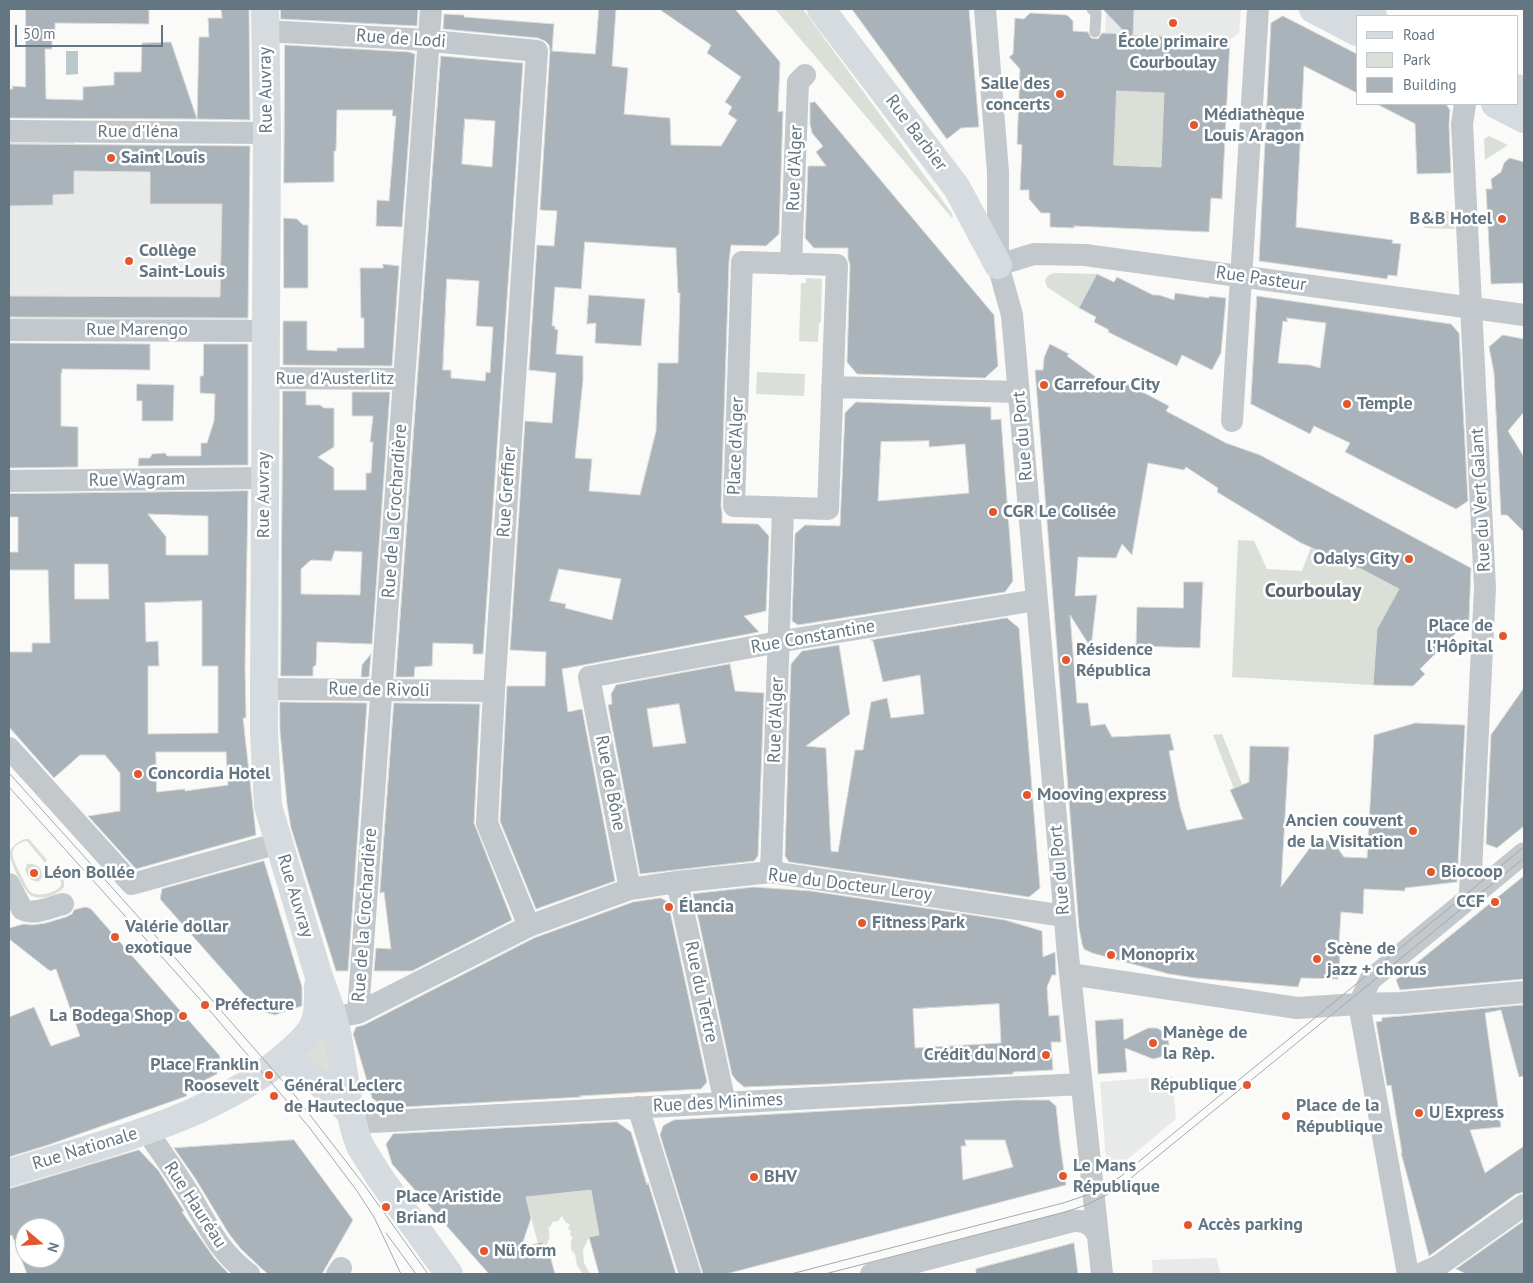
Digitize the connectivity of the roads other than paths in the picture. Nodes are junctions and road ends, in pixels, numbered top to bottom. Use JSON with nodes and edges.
{"nodes":[{"id":1,"x":431,"y":9,"type":"edge"},
{"id":2,"x":821,"y":9,"type":"edge"},
{"id":3,"x":984,"y":9,"type":"edge"},
{"id":4,"x":1092,"y":9,"type":"edge"},
{"id":5,"x":1258,"y":9,"type":"edge"},
{"id":6,"x":1313,"y":9,"type":"edge"},
{"id":7,"x":1358,"y":9,"type":"edge"},
{"id":8,"x":1371,"y":15,"type":"edge"},
{"id":9,"x":265,"y":20,"type":"edge"},
{"id":10,"x":1356,"y":31,"type":"edge"},
{"id":11,"x":1095,"y":32,"type":"dead end"},
{"id":12,"x":429,"y":41,"type":"junction"},
{"id":13,"x":537,"y":51,"type":"joint"},
{"id":14,"x":802,"y":79,"type":"dead end"},
{"id":15,"x":1465,"y":105,"type":"edge"},
{"id":16,"x":1497,"y":105,"type":"edge"},
{"id":17,"x":1524,"y":119,"type":"edge"},
{"id":18,"x":9,"y":131,"type":"edge"},
{"id":19,"x":267,"y":133,"type":"junction"},
{"id":20,"x":791,"y":264,"type":"junction"},
{"id":21,"x":998,"y":265,"type":"junction"},
{"id":22,"x":1241,"y":276,"type":"junction"},
{"id":23,"x":1471,"y":308,"type":"junction"},
{"id":24,"x":1524,"y":316,"type":"edge"},
{"id":25,"x":9,"y":330,"type":"edge"},
{"id":26,"x":265,"y":331,"type":"junction"},
{"id":27,"x":265,"y":378,"type":"junction"},
{"id":28,"x":404,"y":379,"type":"junction"},
{"id":29,"x":832,"y":387,"type":"junction"},
{"id":30,"x":1019,"y":392,"type":"junction"},
{"id":31,"x":1232,"y":421,"type":"dead end"},
{"id":32,"x":264,"y":478,"type":"junction"},
{"id":33,"x":9,"y":481,"type":"edge"},
{"id":34,"x":783,"y":508,"type":"junction"},
{"id":35,"x":1037,"y":600,"type":"junction"},
{"id":36,"x":778,"y":642,"type":"junction"},
{"id":37,"x":589,"y":677,"type":"joint"},
{"id":38,"x":264,"y":689,"type":"junction"},
{"id":39,"x":382,"y":690,"type":"junction"},
{"id":40,"x":494,"y":692,"type":"junction"},
{"id":41,"x":9,"y":748,"type":"edge"},
{"id":42,"x":279,"y":843,"type":"junction"},
{"id":43,"x":1524,"y":853,"type":"edge"},
{"id":44,"x":771,"y":872,"type":"junction"},
{"id":45,"x":677,"y":882,"type":"junction"},
{"id":46,"x":9,"y":884,"type":"edge"},
{"id":47,"x":630,"y":890,"type":"junction"},
{"id":48,"x":1473,"y":896,"type":"junction"},
{"id":49,"x":63,"y":904,"type":"dead end"},
{"id":50,"x":15,"y":914,"type":"edge"},
{"id":51,"x":1064,"y":916,"type":"junction"},
{"id":52,"x":529,"y":926,"type":"junction"},
{"id":53,"x":1069,"y":964,"type":"junction"},
{"id":54,"x":1524,"y":992,"type":"edge"},
{"id":55,"x":330,"y":1000,"type":"junction"},
{"id":56,"x":1359,"y":1004,"type":"junction"},
{"id":57,"x":282,"y":1059,"type":"junction"},
{"id":58,"x":1082,"y":1084,"type":"junction"},
{"id":59,"x":725,"y":1103,"type":"junction"},
{"id":60,"x":638,"y":1107,"type":"junction"},
{"id":61,"x":354,"y":1127,"type":"junction"},
{"id":62,"x":153,"y":1128,"type":"junction"},
{"id":63,"x":9,"y":1173,"type":"edge"},
{"id":64,"x":1524,"y":1205,"type":"edge"},
{"id":65,"x":1098,"y":1236,"type":"junction"},
{"id":66,"x":1429,"y":1270,"type":"edge"},
{"id":67,"x":249,"y":1274,"type":"edge"},
{"id":68,"x":449,"y":1274,"type":"edge"},
{"id":69,"x":690,"y":1274,"type":"edge"},
{"id":70,"x":871,"y":1274,"type":"edge"},
{"id":71,"x":1102,"y":1274,"type":"edge"},
{"id":72,"x":1408,"y":1274,"type":"edge"}],
"edges":[{"from":1,"to":12,"type":"street","name":"Rue de la Crochardière"},
{"from":2,"to":21,"type":"street","name":"Rue Barbier"},
{"from":3,"to":21,"type":"street","name":"Rue du Port"},
{"from":4,"to":11,"type":"lane"},
{"from":5,"to":22,"type":"street"},
{"from":6,"to":10,"type":"street"},
{"from":7,"to":8,"type":"street"},
{"from":9,"to":12,"type":"street","name":"Rue de Lodi"},
{"from":9,"to":19,"type":"street","name":"Rue Auvray"},
{"from":12,"to":13,"type":"street","name":"Rue de Lodi"},
{"from":12,"to":28,"type":"street","name":"Rue de la Crochardière"},
{"from":13,"to":40,"type":"street","name":"Rue Greffier"},
{"from":14,"to":20,"type":"street","name":"Rue d'Alger"},
{"from":15,"to":23,"type":"street","name":"Rue du Vert Galant"},
{"from":16,"to":17,"type":"street"},
{"from":18,"to":19,"type":"street","name":"Rue d'Iéna"},
{"from":19,"to":26,"type":"street","name":"Rue Auvray"},
{"from":20,"to":29,"type":"street","name":"Place d'Alger"},
{"from":20,"to":34,"type":"street","name":"Place d'Alger"},
{"from":21,"to":22,"type":"street","name":"Rue Pasteur"},
{"from":21,"to":30,"type":"street","name":"Rue du Port"},
{"from":22,"to":23,"type":"street","name":"Rue Pasteur"},
{"from":22,"to":31,"type":"street"},
{"from":23,"to":24,"type":"street","name":"Rue Pasteur"},
{"from":23,"to":48,"type":"street","name":"Rue du Vert Galant"},
{"from":25,"to":26,"type":"street","name":"Rue Marengo"},
{"from":26,"to":27,"type":"street","name":"Rue Auvray"},
{"from":27,"to":28,"type":"street","name":"Rue d'Austerlitz"},
{"from":27,"to":32,"type":"street","name":"Rue Auvray"},
{"from":28,"to":39,"type":"street","name":"Rue de la Crochardière"},
{"from":29,"to":30,"type":"street"},
{"from":29,"to":34,"type":"street","name":"Place d'Alger"},
{"from":30,"to":35,"type":"street","name":"Rue du Port"},
{"from":32,"to":33,"type":"street","name":"Rue Wagram"},
{"from":32,"to":38,"type":"street","name":"Rue Auvray"},
{"from":34,"to":36,"type":"street","name":"Rue d'Alger"},
{"from":35,"to":36,"type":"street","name":"Rue Constantine"},
{"from":35,"to":51,"type":"street","name":"Rue du Port"},
{"from":36,"to":37,"type":"street","name":"Rue Constantine"},
{"from":36,"to":44,"type":"street","name":"Rue d'Alger"},
{"from":37,"to":47,"type":"street","name":"Rue de Bône"},
{"from":38,"to":39,"type":"street","name":"Rue de Rivoli"},
{"from":38,"to":42,"type":"street","name":"Rue Auvray"},
{"from":39,"to":40,"type":"street","name":"Rue de Rivoli"},
{"from":39,"to":55,"type":"street","name":"Rue de la Crochardière"},
{"from":40,"to":52,"type":"street","name":"Rue Greffier"},
{"from":41,"to":42,"type":"street"},
{"from":42,"to":55,"type":"street","name":"Rue Auvray"},
{"from":43,"to":48,"type":"street"},
{"from":44,"to":45,"type":"street","name":"Rue du Docteur Leroy"},
{"from":44,"to":51,"type":"street","name":"Rue du Docteur Leroy"},
{"from":45,"to":47,"type":"street","name":"Rue du Docteur Leroy"},
{"from":45,"to":59,"type":"street","name":"Rue du Tertre"},
{"from":46,"to":50,"type":"street"},
{"from":47,"to":52,"type":"street","name":"Rue du Docteur Leroy"},
{"from":48,"to":56,"type":"street"},
{"from":49,"to":50,"type":"street"},
{"from":51,"to":53,"type":"street","name":"Rue du Port"},
{"from":52,"to":55,"type":"street","name":"Rue du Docteur Leroy"},
{"from":53,"to":56,"type":"street"},
{"from":53,"to":58,"type":"street"},
{"from":54,"to":56,"type":"street"},
{"from":55,"to":57,"type":"street"},
{"from":55,"to":61,"type":"street"},
{"from":56,"to":72,"type":"street"},
{"from":57,"to":61,"type":"street"},
{"from":57,"to":62,"type":"street"},
{"from":58,"to":59,"type":"street","name":"Rue des Minimes"},
{"from":58,"to":65,"type":"street"},
{"from":59,"to":60,"type":"street","name":"Rue des Minimes"},
{"from":60,"to":61,"type":"street","name":"Rue des Minimes"},
{"from":60,"to":69,"type":"street"},
{"from":61,"to":68,"type":"street"},
{"from":62,"to":63,"type":"street","name":"Rue Nationale"},
{"from":62,"to":67,"type":"street","name":"Rue Hauréau"},
{"from":64,"to":66,"type":"street"},
{"from":65,"to":70,"type":"street"},
{"from":65,"to":71,"type":"street"}]}
